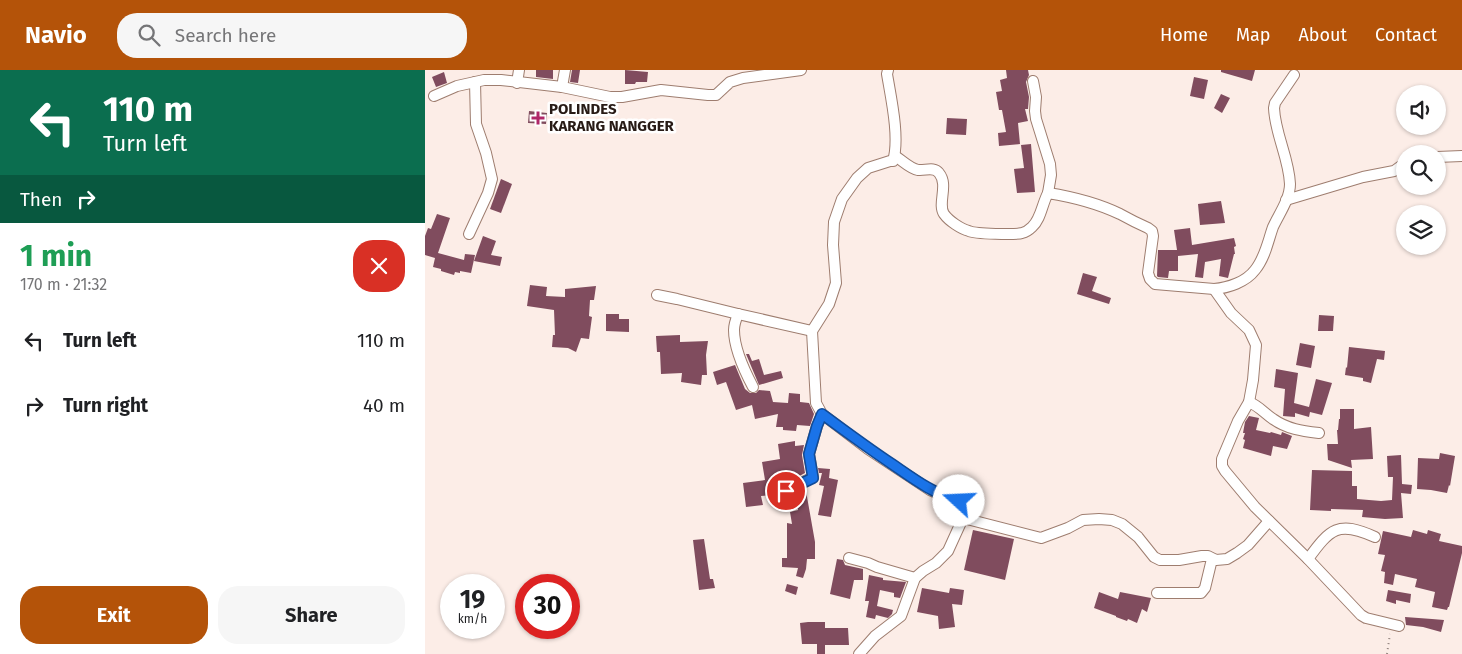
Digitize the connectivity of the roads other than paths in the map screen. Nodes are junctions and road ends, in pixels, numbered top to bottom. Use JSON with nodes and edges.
{"nodes":[{"id":1,"x":519,"y":70,"type":"edge"},
{"id":2,"x":565,"y":70,"type":"edge"},
{"id":3,"x":801,"y":70,"type":"edge"},
{"id":4,"x":888,"y":70,"type":"edge"},
{"id":5,"x":1294,"y":75,"type":"dead end"},
{"id":6,"x":1033,"y":81,"type":"dead end"},
{"id":7,"x":475,"y":82,"type":"junction"},
{"id":8,"x":517,"y":82,"type":"junction"},
{"id":9,"x":562,"y":87,"type":"junction"},
{"id":10,"x":434,"y":96,"type":"dead end"},
{"id":11,"x":895,"y":156,"type":"junction"},
{"id":12,"x":1462,"y":156,"type":"edge"},
{"id":13,"x":1446,"y":157,"type":"edge"},
{"id":14,"x":1396,"y":170,"type":"edge"},
{"id":15,"x":1048,"y":193,"type":"junction"},
{"id":16,"x":1287,"y":200,"type":"junction"},
{"id":17,"x":469,"y":234,"type":"dead end"},
{"id":18,"x":1214,"y":289,"type":"junction"},
{"id":19,"x":657,"y":295,"type":"dead end"},
{"id":20,"x":737,"y":314,"type":"junction"},
{"id":21,"x":812,"y":330,"type":"junction"},
{"id":22,"x":753,"y":387,"type":"dead end"},
{"id":23,"x":1249,"y":402,"type":"junction"},
{"id":24,"x":822,"y":414,"type":"junction"},
{"id":25,"x":1319,"y":433,"type":"dead end"},
{"id":26,"x":786,"y":491,"type":"dead end"},
{"id":27,"x":963,"y":518,"type":"junction"},
{"id":28,"x":1269,"y":521,"type":"junction"},
{"id":29,"x":1375,"y":537,"type":"dead end"},
{"id":30,"x":849,"y":558,"type":"dead end"},
{"id":31,"x":1212,"y":559,"type":"junction"},
{"id":32,"x":1308,"y":559,"type":"junction"},
{"id":33,"x":915,"y":578,"type":"junction"},
{"id":34,"x":1157,"y":593,"type":"dead end"},
{"id":35,"x":1395,"y":626,"type":"road end"},
{"id":36,"x":859,"y":654,"type":"edge"}],
"edges":[{"from":1,"to":8,"type":"street"},
{"from":2,"to":9,"type":"street"},
{"from":3,"to":9,"type":"street"},
{"from":4,"to":11,"type":"street"},
{"from":5,"to":16,"type":"street"},
{"from":6,"to":15,"type":"street"},
{"from":7,"to":8,"type":"street"},
{"from":7,"to":10,"type":"street"},
{"from":7,"to":17,"type":"street"},
{"from":8,"to":9,"type":"street"},
{"from":11,"to":15,"type":"street"},
{"from":11,"to":21,"type":"street"},
{"from":12,"to":13,"type":"street"},
{"from":14,"to":16,"type":"street"},
{"from":15,"to":18,"type":"street"},
{"from":16,"to":18,"type":"street"},
{"from":18,"to":23,"type":"street"},
{"from":19,"to":20,"type":"street"},
{"from":20,"to":21,"type":"street"},
{"from":20,"to":22,"type":"street"},
{"from":21,"to":24,"type":"street"},
{"from":23,"to":25,"type":"street"},
{"from":23,"to":28,"type":"street"},
{"from":24,"to":26,"type":"street"},
{"from":24,"to":27,"type":"street"},
{"from":27,"to":31,"type":"street"},
{"from":27,"to":33,"type":"street"},
{"from":28,"to":31,"type":"street"},
{"from":28,"to":32,"type":"street"},
{"from":29,"to":32,"type":"street"},
{"from":30,"to":33,"type":"street"},
{"from":31,"to":34,"type":"street"},
{"from":32,"to":35,"type":"street"},
{"from":33,"to":36,"type":"street"}]}
